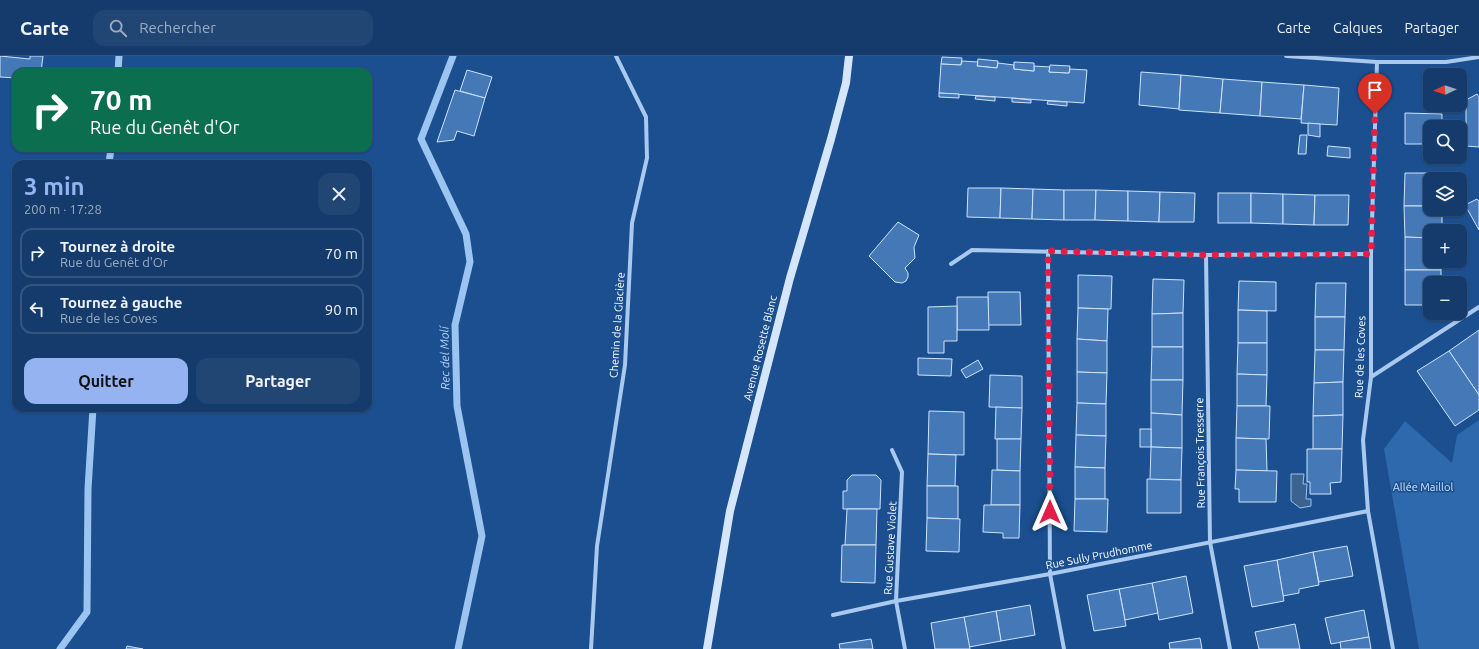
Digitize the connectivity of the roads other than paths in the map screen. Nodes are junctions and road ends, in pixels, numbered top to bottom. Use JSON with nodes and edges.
{"nodes":[{"id":1,"x":616,"y":56,"type":"edge"},
{"id":2,"x":849,"y":56,"type":"edge"},
{"id":3,"x":1286,"y":56,"type":"edge"},
{"id":4,"x":1479,"y":57,"type":"edge"},
{"id":5,"x":1377,"y":62,"type":"junction"},
{"id":6,"x":1048,"y":251,"type":"junction"},
{"id":7,"x":1371,"y":254,"type":"junction"},
{"id":8,"x":1206,"y":255,"type":"junction"},
{"id":9,"x":951,"y":264,"type":"dead end"},
{"id":10,"x":1479,"y":306,"type":"edge"},
{"id":11,"x":1371,"y":377,"type":"junction"},
{"id":12,"x":892,"y":450,"type":"dead end"},
{"id":13,"x":1368,"y":511,"type":"junction"},
{"id":14,"x":1210,"y":542,"type":"junction"},
{"id":15,"x":1050,"y":574,"type":"junction"},
{"id":16,"x":896,"y":601,"type":"junction"},
{"id":17,"x":833,"y":614,"type":"dead end"},
{"id":18,"x":591,"y":649,"type":"edge"},
{"id":19,"x":707,"y":649,"type":"edge"},
{"id":20,"x":905,"y":649,"type":"edge"},
{"id":21,"x":1064,"y":649,"type":"edge"},
{"id":22,"x":1230,"y":649,"type":"edge"},
{"id":23,"x":1393,"y":649,"type":"edge"}],
"edges":[{"from":1,"to":18,"type":"street","name":"Chemin de la Glacière"},
{"from":2,"to":19,"type":"main road","name":"Avenue Rosette Blanc"},
{"from":3,"to":5,"type":"street"},
{"from":4,"to":5,"type":"street"},
{"from":5,"to":7,"type":"street","name":"Rue de les Coves"},
{"from":6,"to":8,"type":"street"},
{"from":6,"to":9,"type":"street"},
{"from":6,"to":15,"type":"street"},
{"from":7,"to":8,"type":"street"},
{"from":7,"to":11,"type":"street","name":"Rue de les Coves"},
{"from":8,"to":14,"type":"street","name":"Rue François Tresserre"},
{"from":10,"to":11,"type":"street"},
{"from":11,"to":13,"type":"street","name":"Rue de les Coves"},
{"from":12,"to":16,"type":"street","name":"Rue Gustave Violet"},
{"from":13,"to":14,"type":"street","name":"Rue Sully Prudhomme"},
{"from":13,"to":23,"type":"street","name":"Rue de les Coves"},
{"from":14,"to":15,"type":"street","name":"Rue Sully Prudhomme"},
{"from":14,"to":22,"type":"street","name":"Rue François Tresserre"},
{"from":15,"to":16,"type":"street","name":"Rue Sully Prudhomme"},
{"from":15,"to":21,"type":"street"},
{"from":16,"to":17,"type":"street","name":"Rue Sully Prudhomme"},
{"from":16,"to":20,"type":"street","name":"Rue Gustave Violet"}]}
